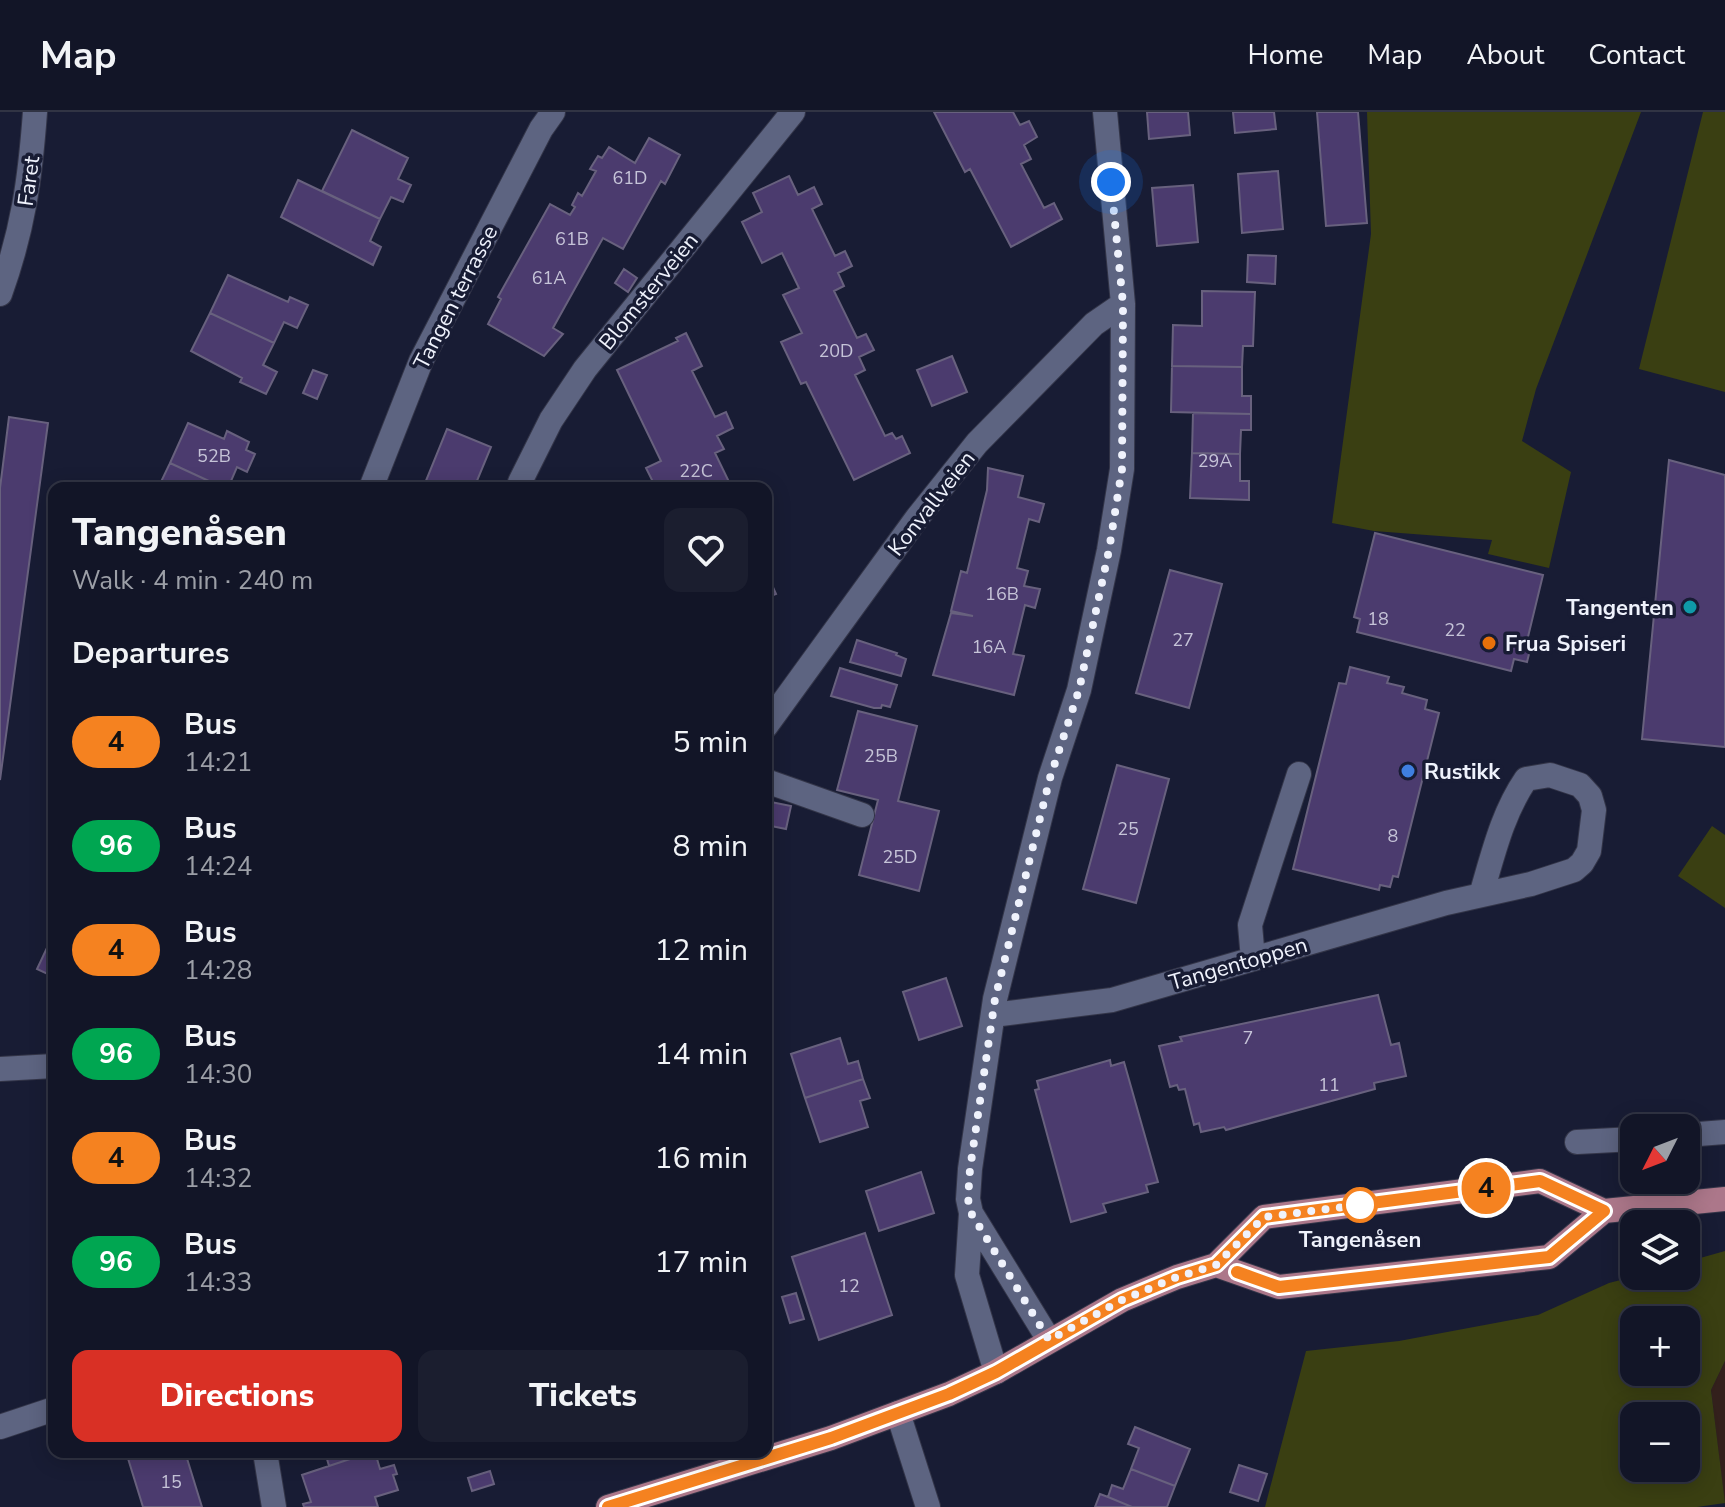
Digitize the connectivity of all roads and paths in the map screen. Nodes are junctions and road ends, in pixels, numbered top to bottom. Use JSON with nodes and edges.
{"nodes":[{"id":1,"x":35,"y":112,"type":"edge"},
{"id":2,"x":553,"y":112,"type":"edge"},
{"id":3,"x":793,"y":112,"type":"edge"},
{"id":4,"x":1105,"y":112,"type":"edge"},
{"id":5,"x":0,"y":294,"type":"edge"},
{"id":6,"x":1123,"y":304,"type":"junction"},
{"id":7,"x":373,"y":482,"type":"edge"},
{"id":8,"x":520,"y":482,"type":"dead end"},
{"id":9,"x":772,"y":718,"type":"edge"},
{"id":10,"x":1299,"y":774,"type":"dead end"},
{"id":11,"x":772,"y":783,"type":"edge"},
{"id":12,"x":862,"y":815,"type":"dead end"},
{"id":13,"x":1481,"y":895,"type":"junction"},
{"id":14,"x":1253,"y":959,"type":"junction"},
{"id":15,"x":993,"y":1015,"type":"junction"},
{"id":16,"x":48,"y":1066,"type":"edge"},
{"id":17,"x":0,"y":1069,"type":"edge"},
{"id":18,"x":1725,"y":1132,"type":"edge"},
{"id":19,"x":1700,"y":1134,"type":"edge"},
{"id":20,"x":1620,"y":1140,"type":"edge"},
{"id":21,"x":1577,"y":1142,"type":"dead end"},
{"id":22,"x":1725,"y":1199,"type":"edge"},
{"id":23,"x":1604,"y":1211,"type":"junction"},
{"id":24,"x":971,"y":1213,"type":"junction"},
{"id":25,"x":1216,"y":1265,"type":"junction"},
{"id":26,"x":1049,"y":1340,"type":"junction"},
{"id":27,"x":996,"y":1372,"type":"junction"},
{"id":28,"x":48,"y":1411,"type":"edge"},
{"id":29,"x":898,"y":1413,"type":"junction"},
{"id":30,"x":0,"y":1427,"type":"edge"},
{"id":31,"x":772,"y":1456,"type":"edge"},
{"id":32,"x":266,"y":1458,"type":"edge"},
{"id":33,"x":766,"y":1458,"type":"edge"},
{"id":34,"x":274,"y":1507,"type":"edge"},
{"id":35,"x":608,"y":1507,"type":"edge"},
{"id":36,"x":928,"y":1507,"type":"edge"}],
"edges":[{"from":1,"to":5,"type":"street","name":"Faret"},
{"from":2,"to":7,"type":"street","name":"Tangen terrasse"},
{"from":3,"to":8,"type":"street","name":"Blomsterveien"},
{"from":4,"to":6,"type":"street"},
{"from":6,"to":9,"type":"street","name":"Konvallveien"},
{"from":6,"to":15,"type":"street"},
{"from":10,"to":14,"type":"street"},
{"from":11,"to":12,"type":"street"},
{"from":13,"to":13,"type":"street","name":"Tangentoppen"},
{"from":13,"to":14,"type":"street","name":"Tangentoppen"},
{"from":14,"to":15,"type":"street","name":"Tangentoppen"},
{"from":15,"to":24,"type":"street"},
{"from":16,"to":17,"type":"street"},
{"from":18,"to":19,"type":"street"},
{"from":20,"to":21,"type":"street"},
{"from":22,"to":23,"type":"main road"},
{"from":23,"to":25,"type":"main road"},
{"from":23,"to":25,"type":"main road"},
{"from":24,"to":26,"type":"street"},
{"from":24,"to":27,"type":"street"},
{"from":25,"to":26,"type":"main road"},
{"from":26,"to":27,"type":"main road"},
{"from":27,"to":29,"type":"main road"},
{"from":28,"to":30,"type":"street"},
{"from":29,"to":31,"type":"main road"},
{"from":29,"to":36,"type":"street"},
{"from":32,"to":34,"type":"street"},
{"from":33,"to":35,"type":"main road"}]}
